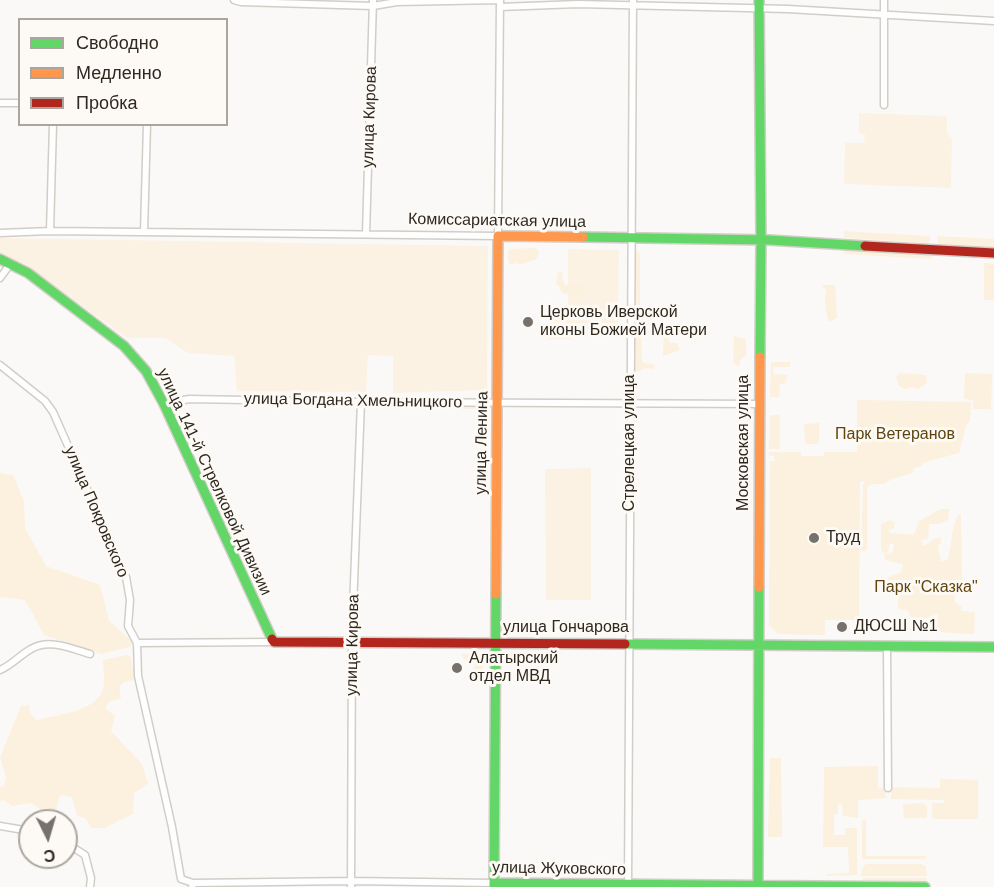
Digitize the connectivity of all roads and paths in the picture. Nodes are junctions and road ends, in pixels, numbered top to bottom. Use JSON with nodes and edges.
{"nodes":[{"id":1,"x":234,"y":0,"type":"edge"},
{"id":2,"x":884,"y":0,"type":"edge"},
{"id":3,"x":373,"y":3,"type":"edge"},
{"id":4,"x":500,"y":3,"type":"edge"},
{"id":5,"x":633,"y":3,"type":"edge"},
{"id":6,"x":759,"y":4,"type":"edge"},
{"id":7,"x":884,"y":15,"type":"junction"},
{"id":8,"x":994,"y":21,"type":"edge"},
{"id":9,"x":0,"y":103,"type":"edge"},
{"id":10,"x":18,"y":103,"type":"edge"},
{"id":11,"x":884,"y":105,"type":"dead end"},
{"id":12,"x":53,"y":126,"type":"edge"},
{"id":13,"x":147,"y":126,"type":"edge"},
{"id":14,"x":50,"y":231,"type":"junction"},
{"id":15,"x":0,"y":232,"type":"edge"},
{"id":16,"x":144,"y":232,"type":"junction"},
{"id":17,"x":366,"y":234,"type":"junction"},
{"id":18,"x":498,"y":236,"type":"junction"},
{"id":19,"x":632,"y":238,"type":"junction"},
{"id":20,"x":762,"y":240,"type":"junction"},
{"id":21,"x":994,"y":253,"type":"edge"},
{"id":22,"x":0,"y":260,"type":"edge"},
{"id":23,"x":11,"y":263,"type":"junction"},
{"id":24,"x":0,"y":278,"type":"edge"},
{"id":25,"x":0,"y":365,"type":"edge"},
{"id":26,"x":361,"y":402,"type":"junction"},
{"id":27,"x":631,"y":402,"type":"junction"},
{"id":28,"x":497,"y":403,"type":"junction"},
{"id":29,"x":164,"y":404,"type":"junction"},
{"id":30,"x":759,"y":404,"type":"junction"},
{"id":31,"x":352,"y":641,"type":"junction"},
{"id":32,"x":274,"y":642,"type":"junction"},
{"id":33,"x":137,"y":643,"type":"junction"},
{"id":34,"x":496,"y":643,"type":"junction"},
{"id":35,"x":629,"y":643,"type":"junction"},
{"id":36,"x":759,"y":644,"type":"junction"},
{"id":37,"x":887,"y":647,"type":"junction"},
{"id":38,"x":994,"y":647,"type":"edge"},
{"id":39,"x":90,"y":654,"type":"dead end"},
{"id":40,"x":0,"y":670,"type":"edge"},
{"id":41,"x":888,"y":788,"type":"dead end"},
{"id":42,"x":0,"y":826,"type":"edge"},
{"id":43,"x":18,"y":829,"type":"edge"},
{"id":44,"x":78,"y":851,"type":"edge"},
{"id":45,"x":351,"y":884,"type":"edge"},
{"id":46,"x":192,"y":885,"type":"edge"},
{"id":47,"x":494,"y":885,"type":"edge"},
{"id":48,"x":628,"y":886,"type":"edge"},
{"id":49,"x":758,"y":886,"type":"edge"},
{"id":50,"x":90,"y":887,"type":"edge"},
{"id":51,"x":888,"y":887,"type":"edge"},
{"id":52,"x":925,"y":887,"type":"edge"}],
"edges":[{"from":1,"to":3,"type":"street"},
{"from":2,"to":7,"type":"street"},
{"from":3,"to":4,"type":"street"},
{"from":3,"to":17,"type":"street","name":"улица Кирова"},
{"from":4,"to":5,"type":"street"},
{"from":4,"to":18,"type":"street","name":"улица Ленина"},
{"from":5,"to":6,"type":"street"},
{"from":5,"to":19,"type":"street","name":"Стрелецкая улица"},
{"from":6,"to":7,"type":"street"},
{"from":6,"to":20,"type":"street","name":"Московская улица"},
{"from":7,"to":8,"type":"street"},
{"from":7,"to":11,"type":"street"},
{"from":9,"to":10,"type":"street"},
{"from":12,"to":14,"type":"street"},
{"from":13,"to":16,"type":"street"},
{"from":14,"to":15,"type":"street","name":"Комиссариатская улица"},
{"from":14,"to":16,"type":"street","name":"Комиссариатская улица"},
{"from":16,"to":17,"type":"street","name":"Комиссариатская улица"},
{"from":17,"to":18,"type":"street","name":"Комиссариатская улица"},
{"from":18,"to":19,"type":"street","name":"Комиссариатская улица"},
{"from":18,"to":28,"type":"street","name":"улица Ленина"},
{"from":19,"to":20,"type":"street","name":"Комиссариатская улица"},
{"from":19,"to":27,"type":"street","name":"Стрелецкая улица"},
{"from":20,"to":21,"type":"street","name":"Комиссариатская улица"},
{"from":20,"to":30,"type":"street","name":"Московская улица"},
{"from":22,"to":23,"type":"street","name":"улица 141-й Стрелковой Дивизии"},
{"from":23,"to":24,"type":"street"},
{"from":23,"to":29,"type":"street","name":"улица 141-й Стрелковой Дивизии"},
{"from":25,"to":33,"type":"street","name":"улица Покровского"},
{"from":26,"to":28,"type":"street","name":"улица Богдана Хмельницкого"},
{"from":26,"to":29,"type":"street","name":"улица Богдана Хмельницкого"},
{"from":26,"to":31,"type":"street","name":"улица Кирова"},
{"from":27,"to":28,"type":"street","name":"улица Богдана Хмельницкого"},
{"from":27,"to":30,"type":"street","name":"улица Богдана Хмельницкого"},
{"from":27,"to":35,"type":"street","name":"Стрелецкая улица"},
{"from":28,"to":34,"type":"street","name":"улица Ленина"},
{"from":29,"to":32,"type":"street","name":"улица 141-й Стрелковой Дивизии"},
{"from":30,"to":36,"type":"street","name":"Московская улица"},
{"from":31,"to":32,"type":"street","name":"улица Гончарова"},
{"from":31,"to":34,"type":"street","name":"улица Гончарова"},
{"from":31,"to":45,"type":"street","name":"улица Кирова"},
{"from":32,"to":33,"type":"street","name":"улица Гончарова"},
{"from":33,"to":46,"type":"street","name":"улица Покровского"},
{"from":34,"to":35,"type":"street","name":"улица Гончарова"},
{"from":34,"to":47,"type":"street","name":"улица Ленина"},
{"from":35,"to":36,"type":"street","name":"улица Гончарова"},
{"from":35,"to":48,"type":"street","name":"Стрелецкая улица"},
{"from":36,"to":37,"type":"street","name":"улица Гончарова"},
{"from":36,"to":49,"type":"street","name":"Московская улица"},
{"from":37,"to":38,"type":"street","name":"улица Гончарова"},
{"from":37,"to":41,"type":"street"},
{"from":39,"to":40,"type":"street"},
{"from":42,"to":43,"type":"street"},
{"from":44,"to":50,"type":"street"},
{"from":45,"to":46,"type":"street","name":"улица Жуковского"},
{"from":45,"to":47,"type":"street","name":"улица Жуковского"},
{"from":47,"to":48,"type":"street","name":"улица Жуковского"},
{"from":48,"to":49,"type":"street","name":"улица Жуковского"},
{"from":49,"to":51,"type":"street","name":"улица Жуковского"},
{"from":51,"to":52,"type":"street","name":"улица Жуковского"}]}
